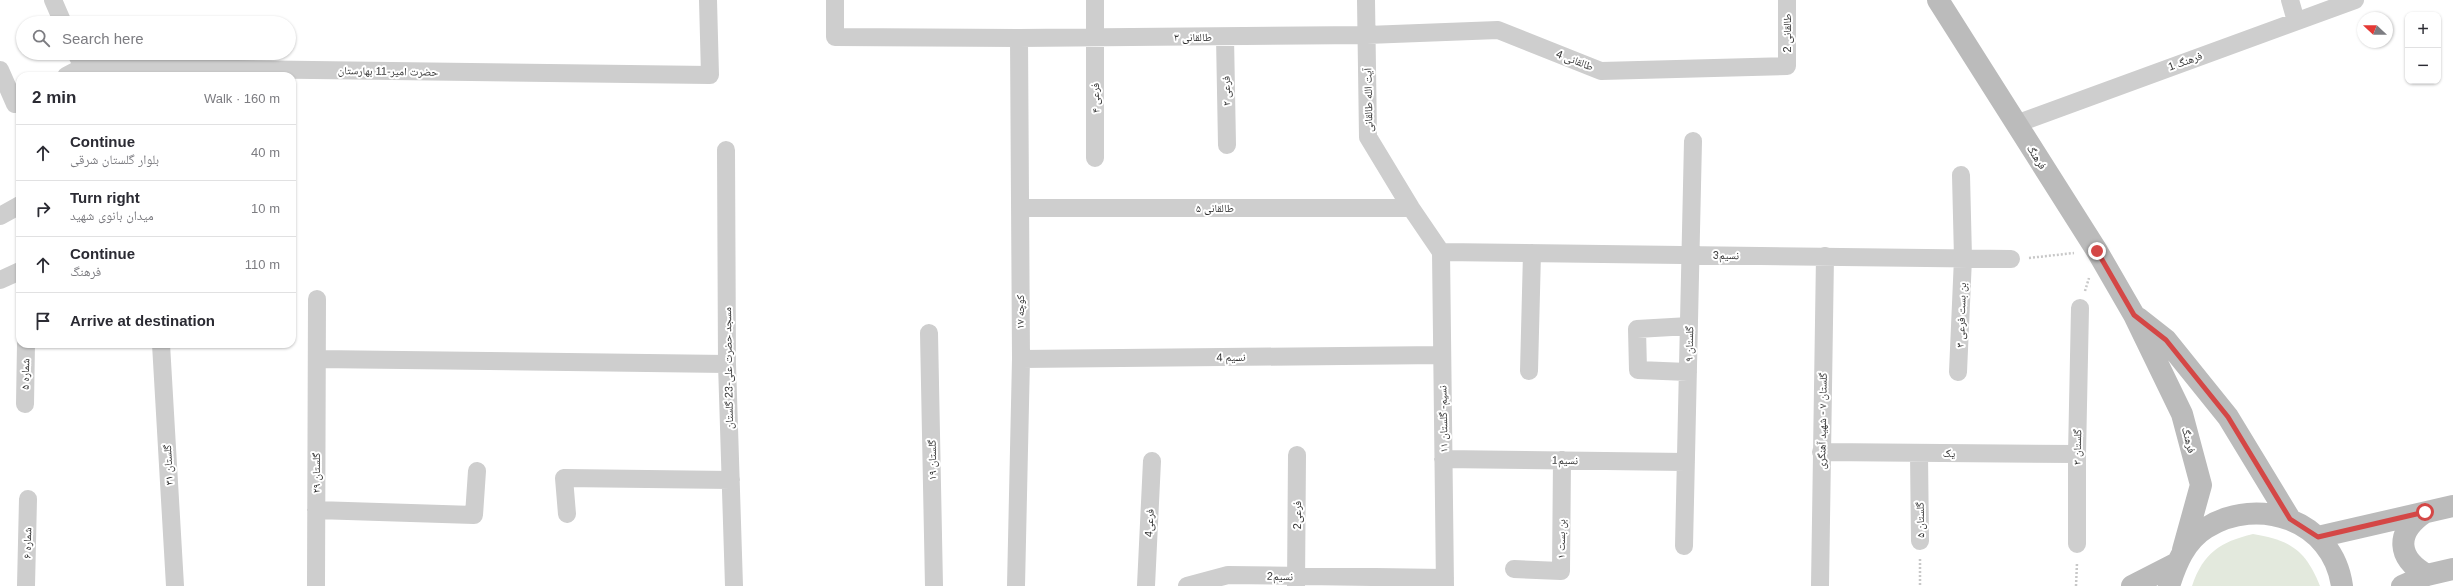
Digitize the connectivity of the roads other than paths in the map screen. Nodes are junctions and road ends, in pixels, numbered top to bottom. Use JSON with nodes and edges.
{"nodes":[{"id":1,"x":53,"y":0,"type":"edge"},
{"id":2,"x":708,"y":0,"type":"edge"},
{"id":3,"x":835,"y":0,"type":"edge"},
{"id":4,"x":1095,"y":0,"type":"edge"},
{"id":5,"x":1366,"y":0,"type":"edge"},
{"id":6,"x":1787,"y":0,"type":"edge"},
{"id":7,"x":1938,"y":0,"type":"edge"},
{"id":8,"x":2290,"y":0,"type":"edge"},
{"id":9,"x":2355,"y":0,"type":"edge"},
{"id":10,"x":60,"y":16,"type":"edge"},
{"id":11,"x":2296,"y":21,"type":"junction"},
{"id":12,"x":1366,"y":35,"type":"junction"},
{"id":13,"x":1225,"y":37,"type":"junction"},
{"id":14,"x":1019,"y":38,"type":"junction"},
{"id":15,"x":1095,"y":38,"type":"junction"},
{"id":16,"x":80,"y":65,"type":"edge"},
{"id":17,"x":1787,"y":66,"type":"joint"},
{"id":18,"x":0,"y":70,"type":"edge"},
{"id":19,"x":71,"y":72,"type":"edge"},
{"id":20,"x":16,"y":103,"type":"edge"},
{"id":21,"x":2016,"y":124,"type":"junction"},
{"id":22,"x":1693,"y":141,"type":"dead end"},
{"id":23,"x":1227,"y":145,"type":"dead end"},
{"id":24,"x":726,"y":150,"type":"dead end"},
{"id":25,"x":1095,"y":158,"type":"dead end"},
{"id":26,"x":1962,"y":175,"type":"dead end"},
{"id":27,"x":16,"y":207,"type":"edge"},
{"id":28,"x":1020,"y":208,"type":"junction"},
{"id":29,"x":1411,"y":208,"type":"junction"},
{"id":30,"x":0,"y":216,"type":"edge"},
{"id":31,"x":1441,"y":252,"type":"junction"},
{"id":32,"x":1532,"y":253,"type":"junction"},
{"id":33,"x":1690,"y":255,"type":"junction"},
{"id":34,"x":1825,"y":256,"type":"junction"},
{"id":35,"x":1963,"y":258,"type":"junction"},
{"id":36,"x":2011,"y":260,"type":"road end"},
{"id":37,"x":16,"y":273,"type":"edge"},
{"id":38,"x":0,"y":280,"type":"edge"},
{"id":39,"x":317,"y":299,"type":"dead end"},
{"id":40,"x":2080,"y":308,"type":"dead end"},
{"id":41,"x":2134,"y":315,"type":"junction"},
{"id":42,"x":1689,"y":326,"type":"junction"},
{"id":43,"x":929,"y":333,"type":"dead end"},
{"id":44,"x":26,"y":348,"type":"edge"},
{"id":45,"x":162,"y":348,"type":"edge"},
{"id":46,"x":1442,"y":355,"type":"junction"},
{"id":47,"x":317,"y":359,"type":"junction"},
{"id":48,"x":1021,"y":359,"type":"junction"},
{"id":49,"x":727,"y":364,"type":"junction"},
{"id":50,"x":1529,"y":371,"type":"dead end"},
{"id":51,"x":1688,"y":372,"type":"junction"},
{"id":52,"x":1958,"y":372,"type":"dead end"},
{"id":53,"x":25,"y":404,"type":"dead end"},
{"id":54,"x":1821,"y":452,"type":"junction"},
{"id":55,"x":1919,"y":453,"type":"junction"},
{"id":56,"x":1297,"y":454,"type":"dead end"},
{"id":57,"x":2077,"y":454,"type":"junction"},
{"id":58,"x":1444,"y":459,"type":"junction"},
{"id":59,"x":1562,"y":460,"type":"junction"},
{"id":60,"x":1152,"y":461,"type":"dead end"},
{"id":61,"x":1686,"y":462,"type":"junction"},
{"id":62,"x":477,"y":471,"type":"dead end"},
{"id":63,"x":731,"y":480,"type":"junction"},
{"id":64,"x":28,"y":499,"type":"dead end"},
{"id":65,"x":2453,"y":506,"type":"edge"},
{"id":66,"x":316,"y":510,"type":"junction"},
{"id":67,"x":2425,"y":512,"type":"junction"},
{"id":68,"x":567,"y":514,"type":"dead end"},
{"id":69,"x":2290,"y":519,"type":"junction"},
{"id":70,"x":2318,"y":537,"type":"junction"},
{"id":71,"x":1920,"y":541,"type":"road end"},
{"id":72,"x":2077,"y":544,"type":"road end"},
{"id":73,"x":1684,"y":546,"type":"dead end"},
{"id":74,"x":2180,"y":557,"type":"junction"},
{"id":75,"x":1514,"y":569,"type":"dead end"},
{"id":76,"x":2453,"y":569,"type":"edge"},
{"id":77,"x":2427,"y":575,"type":"junction"},
{"id":78,"x":1297,"y":581,"type":"edge"},
{"id":79,"x":1445,"y":582,"type":"edge"},
{"id":80,"x":26,"y":586,"type":"edge"},
{"id":81,"x":175,"y":586,"type":"edge"},
{"id":82,"x":316,"y":586,"type":"edge"},
{"id":83,"x":734,"y":586,"type":"edge"},
{"id":84,"x":934,"y":586,"type":"edge"},
{"id":85,"x":1016,"y":586,"type":"edge"},
{"id":86,"x":1146,"y":586,"type":"edge"},
{"id":87,"x":1188,"y":586,"type":"edge"},
{"id":88,"x":1820,"y":586,"type":"edge"},
{"id":89,"x":2132,"y":586,"type":"edge"},
{"id":90,"x":2169,"y":586,"type":"edge"},
{"id":91,"x":2342,"y":586,"type":"edge"},
{"id":92,"x":2402,"y":586,"type":"edge"}],
"edges":[{"from":1,"to":10,"type":"street"},
{"from":2,"to":16,"type":"street","name":"حضرت امیر-11 بهارستان"},
{"from":3,"to":14,"type":"street","name":"طالقانی ۳"},
{"from":4,"to":15,"type":"street","name":"فرعی ۴"},
{"from":5,"to":12,"type":"street","name":"آیت الله طالقانی"},
{"from":6,"to":17,"type":"street","name":"طالقانی 2"},
{"from":7,"to":21,"type":"street","name":"فرهنگ"},
{"from":8,"to":11,"type":"street"},
{"from":9,"to":11,"type":"street","name":"فرهنگ 1"},
{"from":11,"to":21,"type":"street","name":"فرهنگ 1"},
{"from":12,"to":13,"type":"street","name":"طالقانی ۳"},
{"from":12,"to":17,"type":"street","name":"طالقانی 4"},
{"from":12,"to":29,"type":"street","name":"آیت الله طالقانی"},
{"from":13,"to":15,"type":"street","name":"طالقانی ۳"},
{"from":13,"to":23,"type":"street","name":"فرعی ۲"},
{"from":14,"to":15,"type":"street","name":"طالقانی ۳"},
{"from":14,"to":28,"type":"street","name":"کوچه ۱۷"},
{"from":15,"to":25,"type":"street","name":"فرعی ۴"},
{"from":16,"to":19,"type":"street"},
{"from":18,"to":20,"type":"street"},
{"from":21,"to":41,"type":"street","name":"فرهنگ"},
{"from":22,"to":33,"type":"street","name":"گلستان ۹"},
{"from":24,"to":49,"type":"street","name":"مسجد حضرت علی-23 گلستان"},
{"from":26,"to":35,"type":"street","name":"بن بست فرعی ۳"},
{"from":27,"to":30,"type":"street"},
{"from":28,"to":29,"type":"street","name":"طالقانی ۵"},
{"from":28,"to":48,"type":"street","name":"کوچه ۱۷"},
{"from":29,"to":31,"type":"street","name":"آیت الله طالقانی"},
{"from":31,"to":32,"type":"street","name":"نسیم3"},
{"from":31,"to":46,"type":"street","name":"نسیم- گلستان ۱۱"},
{"from":32,"to":33,"type":"street","name":"نسیم3"},
{"from":32,"to":50,"type":"street"},
{"from":33,"to":34,"type":"street","name":"نسیم3"},
{"from":33,"to":42,"type":"street","name":"گلستان ۹"},
{"from":34,"to":35,"type":"street","name":"نسیم3"},
{"from":34,"to":54,"type":"street","name":"گلستان ۷ - شهید آهنگری"},
{"from":35,"to":36,"type":"street","name":"نسیم3"},
{"from":35,"to":52,"type":"street","name":"بن بست فرعی ۳"},
{"from":37,"to":38,"type":"street"},
{"from":39,"to":47,"type":"street","name":"گلستان ۲۹"},
{"from":40,"to":57,"type":"street","name":"گلستان ۳"},
{"from":41,"to":69,"type":"street","name":"فرهنگ"},
{"from":41,"to":74,"type":"street","name":"فرهنگ"},
{"from":42,"to":51,"type":"street","name":"گلستان ۹"},
{"from":42,"to":51,"type":"street"},
{"from":43,"to":84,"type":"street","name":"گلستان ۱۹"},
{"from":44,"to":53,"type":"street","name":"شماره ۵"},
{"from":45,"to":81,"type":"street","name":"گلستان ۳۱"},
{"from":46,"to":48,"type":"street","name":"نسیم 4"},
{"from":46,"to":58,"type":"street","name":"نسیم- گلستان ۱۱"},
{"from":47,"to":49,"type":"street"},
{"from":47,"to":66,"type":"street","name":"گلستان ۲۹"},
{"from":48,"to":85,"type":"street","name":"کوچه ۱۷"},
{"from":49,"to":63,"type":"street","name":"مسجد حضرت علی-23 گلستان"},
{"from":51,"to":61,"type":"street","name":"گلستان ۹"},
{"from":54,"to":55,"type":"street","name":"یک"},
{"from":54,"to":88,"type":"street","name":"گلستان ۷ - شهید آهنگری"},
{"from":55,"to":57,"type":"street","name":"یک"},
{"from":55,"to":71,"type":"street","name":"گلستان ۵"},
{"from":56,"to":78,"type":"street","name":"فرعی2"},
{"from":57,"to":72,"type":"street","name":"گلستان ۳"},
{"from":58,"to":59,"type":"street","name":"نسیم1"},
{"from":58,"to":79,"type":"street","name":"نسیم- گلستان ۱۱"},
{"from":59,"to":61,"type":"street","name":"نسیم1"},
{"from":59,"to":75,"type":"street","name":"بن بست ۱"},
{"from":60,"to":86,"type":"street","name":"فرعی4"},
{"from":61,"to":73,"type":"street","name":"گلستان ۹"},
{"from":62,"to":66,"type":"street"},
{"from":63,"to":68,"type":"street"},
{"from":63,"to":83,"type":"street","name":"مسجد حضرت علی-23 گلستان"},
{"from":64,"to":80,"type":"street","name":"شماره ۶"},
{"from":65,"to":67,"type":"street"},
{"from":66,"to":82,"type":"street","name":"گلستان ۲۹"},
{"from":67,"to":70,"type":"street"},
{"from":67,"to":77,"type":"street"},
{"from":69,"to":70,"type":"street"},
{"from":69,"to":74,"type":"street"},
{"from":70,"to":91,"type":"street"},
{"from":74,"to":89,"type":"street"},
{"from":74,"to":90,"type":"street","name":"فرهنگ"},
{"from":76,"to":77,"type":"street"},
{"from":77,"to":92,"type":"street"},
{"from":78,"to":79,"type":"street","name":"نسیم2"},
{"from":78,"to":87,"type":"street","name":"نسیم2"}]}
